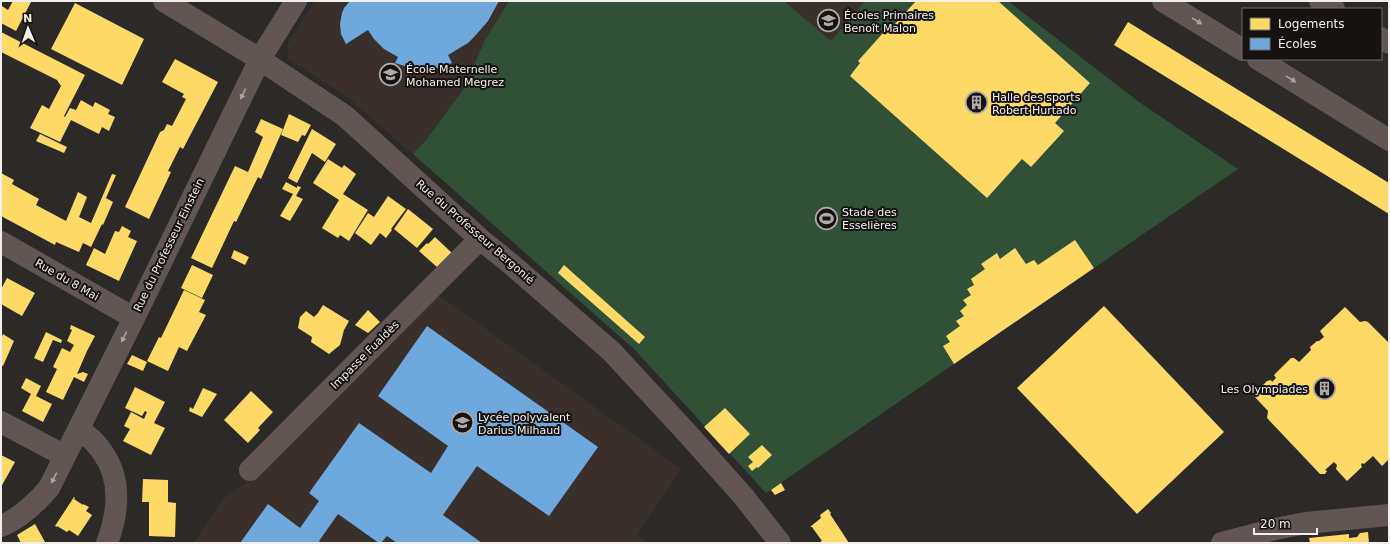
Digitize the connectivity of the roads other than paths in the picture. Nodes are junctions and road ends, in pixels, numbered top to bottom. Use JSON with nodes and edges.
{"nodes":[{"id":1,"x":164,"y":1,"type":"edge"},
{"id":2,"x":296,"y":1,"type":"edge"},
{"id":3,"x":1163,"y":1,"type":"edge"},
{"id":4,"x":1320,"y":1,"type":"edge"},
{"id":5,"x":1332,"y":8,"type":"edge"},
{"id":6,"x":1242,"y":49,"type":"edge"},
{"id":7,"x":260,"y":59,"type":"junction"},
{"id":8,"x":1260,"y":60,"type":"edge"},
{"id":9,"x":1389,"y":140,"type":"edge"},
{"id":10,"x":480,"y":239,"type":"junction"},
{"id":11,"x":1,"y":242,"type":"edge"},
{"id":12,"x":134,"y":318,"type":"junction"},
{"id":13,"x":1,"y":422,"type":"edge"},
{"id":14,"x":78,"y":430,"type":"junction"},
{"id":15,"x":65,"y":456,"type":"junction"},
{"id":16,"x":250,"y":470,"type":"dead end"},
{"id":17,"x":1389,"y":515,"type":"edge"},
{"id":18,"x":1,"y":526,"type":"edge"},
{"id":19,"x":107,"y":543,"type":"edge"},
{"id":20,"x":780,"y":543,"type":"edge"},
{"id":21,"x":1222,"y":543,"type":"edge"}],
"edges":[{"from":1,"to":7,"type":"street","name":"Rue du Professeur Bergonié"},
{"from":2,"to":7,"type":"street","name":"Rue du Professeur Einstein"},
{"from":3,"to":6,"type":"street","one_way":true},
{"from":4,"to":5,"type":"street"},
{"from":7,"to":10,"type":"street","name":"Rue du Professeur Bergonié"},
{"from":7,"to":12,"type":"street","name":"Rue du Professeur Einstein","one_way":true},
{"from":8,"to":9,"type":"street","one_way":true},
{"from":10,"to":16,"type":"street","name":"Impasse Fualdès"},
{"from":10,"to":20,"type":"street","name":"Rue du Professeur Bergonié"},
{"from":11,"to":12,"type":"street","name":"Rue du 8 Mai"},
{"from":12,"to":14,"type":"street","name":"Rue du Professeur Einstein","one_way":true},
{"from":13,"to":15,"type":"street"},
{"from":14,"to":15,"type":"street","name":"Rue du Professeur Einstein"},
{"from":14,"to":19,"type":"street"},
{"from":15,"to":18,"type":"street","name":"Rue du Professeur Einstein","one_way":true},
{"from":17,"to":21,"type":"street"}]}
